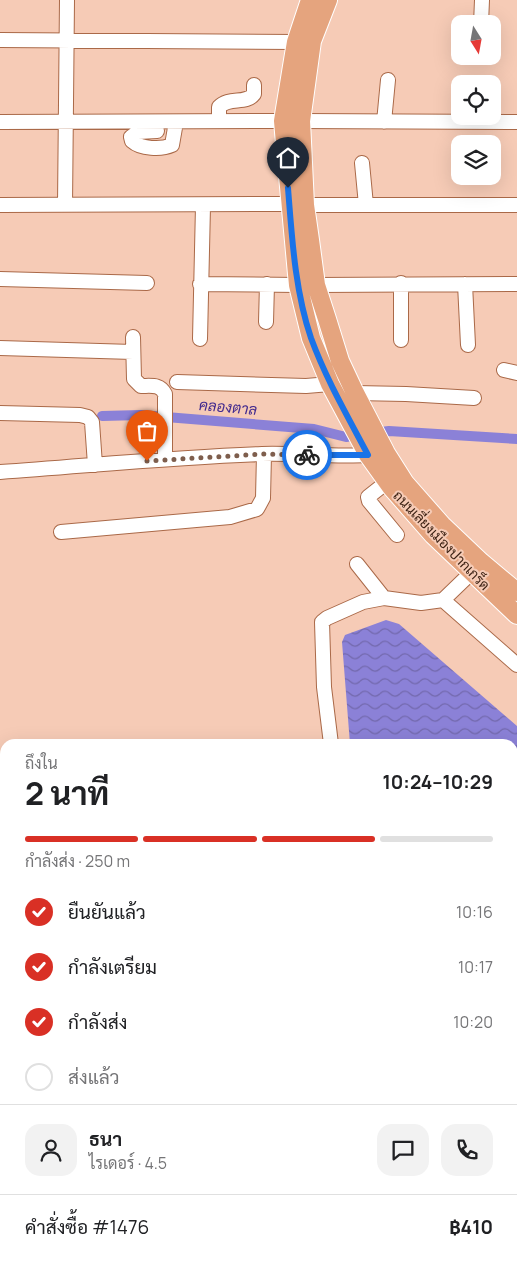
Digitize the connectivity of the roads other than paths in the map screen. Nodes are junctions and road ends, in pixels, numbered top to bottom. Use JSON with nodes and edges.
{"nodes":[{"id":1,"x":67,"y":0,"type":"edge"},
{"id":2,"x":310,"y":0,"type":"edge"},
{"id":3,"x":328,"y":0,"type":"edge"},
{"id":4,"x":482,"y":0,"type":"edge"},
{"id":5,"x":481,"y":15,"type":"edge"},
{"id":6,"x":0,"y":40,"type":"edge"},
{"id":7,"x":67,"y":40,"type":"junction"},
{"id":8,"x":296,"y":42,"type":"junction"},
{"id":9,"x":388,"y":80,"type":"dead end"},
{"id":10,"x":254,"y":85,"type":"dead end"},
{"id":11,"x":219,"y":121,"type":"junction"},
{"id":12,"x":292,"y":121,"type":"junction"},
{"id":13,"x":0,"y":122,"type":"edge"},
{"id":14,"x":66,"y":122,"type":"junction"},
{"id":15,"x":384,"y":122,"type":"junction"},
{"id":16,"x":517,"y":122,"type":"edge"},
{"id":17,"x":362,"y":163,"type":"dead end"},
{"id":18,"x":65,"y":204,"type":"junction"},
{"id":19,"x":517,"y":204,"type":"edge"},
{"id":20,"x":0,"y":205,"type":"edge"},
{"id":21,"x":297,"y":205,"type":"junction"},
{"id":22,"x":366,"y":205,"type":"junction"},
{"id":23,"x":203,"y":206,"type":"junction"},
{"id":24,"x":0,"y":279,"type":"edge"},
{"id":25,"x":147,"y":283,"type":"dead end"},
{"id":26,"x":401,"y":283,"type":"junction"},
{"id":27,"x":200,"y":284,"type":"junction"},
{"id":28,"x":267,"y":284,"type":"junction"},
{"id":29,"x":465,"y":284,"type":"junction"},
{"id":30,"x":517,"y":284,"type":"edge"},
{"id":31,"x":298,"y":285,"type":"junction"},
{"id":32,"x":316,"y":285,"type":"junction"},
{"id":33,"x":266,"y":322,"type":"dead end"},
{"id":34,"x":133,"y":337,"type":"dead end"},
{"id":35,"x":200,"y":339,"type":"dead end"},
{"id":36,"x":401,"y":340,"type":"dead end"},
{"id":37,"x":468,"y":344,"type":"dead end"},
{"id":38,"x":0,"y":348,"type":"edge"},
{"id":39,"x":133,"y":352,"type":"junction"},
{"id":40,"x":177,"y":382,"type":"dead end"},
{"id":41,"x":330,"y":384,"type":"junction"},
{"id":42,"x":355,"y":393,"type":"junction"},
{"id":43,"x":474,"y":398,"type":"dead end"},
{"id":44,"x":0,"y":413,"type":"edge"},
{"id":45,"x":264,"y":454,"type":"junction"},
{"id":46,"x":368,"y":455,"type":"junction"},
{"id":47,"x":165,"y":459,"type":"junction"},
{"id":48,"x":95,"y":465,"type":"junction"},
{"id":49,"x":0,"y":472,"type":"edge"},
{"id":50,"x":387,"y":482,"type":"junction"},
{"id":51,"x":61,"y":532,"type":"dead end"},
{"id":52,"x":397,"y":535,"type":"dead end"},
{"id":53,"x":357,"y":564,"type":"dead end"},
{"id":54,"x":471,"y":573,"type":"junction"},
{"id":55,"x":517,"y":592,"type":"edge"},
{"id":56,"x":384,"y":598,"type":"junction"},
{"id":57,"x":443,"y":600,"type":"junction"},
{"id":58,"x":517,"y":615,"type":"edge"},
{"id":59,"x":517,"y":666,"type":"edge"},
{"id":60,"x":330,"y":739,"type":"edge"}],
"edges":[{"from":1,"to":7,"type":"street"},
{"from":2,"to":8,"type":"main road","name":"ถนนเลี่ยงเมืองปากเกร็ด"},
{"from":3,"to":12,"type":"main road","name":"ถนนเลี่ยงเมืองปากเกร็ด"},
{"from":4,"to":5,"type":"street"},
{"from":6,"to":7,"type":"street"},
{"from":7,"to":8,"type":"street"},
{"from":7,"to":14,"type":"street"},
{"from":8,"to":12,"type":"main road","name":"ถนนเลี่ยงเมืองปากเกร็ด"},
{"from":9,"to":15,"type":"street"},
{"from":10,"to":11,"type":"street"},
{"from":11,"to":12,"type":"street"},
{"from":11,"to":14,"type":"street"},
{"from":12,"to":15,"type":"street"},
{"from":12,"to":21,"type":"main road","name":"ถนนเลี่ยงเมืองปากเกร็ด"},
{"from":13,"to":14,"type":"street"},
{"from":14,"to":18,"type":"street"},
{"from":15,"to":16,"type":"street"},
{"from":17,"to":22,"type":"street"},
{"from":18,"to":20,"type":"street"},
{"from":18,"to":23,"type":"street"},
{"from":19,"to":22,"type":"street"},
{"from":21,"to":22,"type":"street"},
{"from":21,"to":23,"type":"street"},
{"from":21,"to":31,"type":"main road","name":"ถนนเลี่ยงเมืองปากเกร็ด"},
{"from":21,"to":32,"type":"main road","name":"ถนนเลี่ยงเมืองปากเกร็ด"},
{"from":23,"to":27,"type":"street"},
{"from":24,"to":25,"type":"street"},
{"from":26,"to":29,"type":"street"},
{"from":26,"to":32,"type":"street"},
{"from":26,"to":36,"type":"street"},
{"from":27,"to":28,"type":"street"},
{"from":27,"to":35,"type":"street"},
{"from":28,"to":31,"type":"street"},
{"from":28,"to":33,"type":"street"},
{"from":29,"to":30,"type":"street"},
{"from":29,"to":37,"type":"street"},
{"from":31,"to":41,"type":"main road","name":"ถนนเลี่ยงเมืองปากเกร็ด"},
{"from":32,"to":42,"type":"main road","name":"ถนนเลี่ยงเมืองปากเกร็ด"},
{"from":34,"to":39,"type":"street"},
{"from":38,"to":39,"type":"street"},
{"from":39,"to":47,"type":"street"},
{"from":40,"to":41,"type":"street"},
{"from":41,"to":46,"type":"main road","name":"ถนนเลี่ยงเมืองปากเกร็ด"},
{"from":42,"to":43,"type":"street"},
{"from":42,"to":55,"type":"main road","name":"ถนนเลี่ยงเมืองปากเกร็ด"},
{"from":44,"to":48,"type":"street"},
{"from":45,"to":46,"type":"street"},
{"from":45,"to":47,"type":"street"},
{"from":45,"to":51,"type":"street"},
{"from":46,"to":50,"type":"main road","name":"ถนนเลี่ยงเมืองปากเกร็ด"},
{"from":47,"to":48,"type":"street"},
{"from":48,"to":49,"type":"street"},
{"from":50,"to":52,"type":"street"},
{"from":50,"to":54,"type":"main road","name":"ถนนเลี่ยงเมืองปากเกร็ด"},
{"from":53,"to":56,"type":"street"},
{"from":54,"to":57,"type":"street"},
{"from":54,"to":58,"type":"main road","name":"ถนนเลี่ยงเมืองปากเกร็ด"},
{"from":56,"to":57,"type":"street"},
{"from":56,"to":60,"type":"street"},
{"from":57,"to":59,"type":"street"}]}
